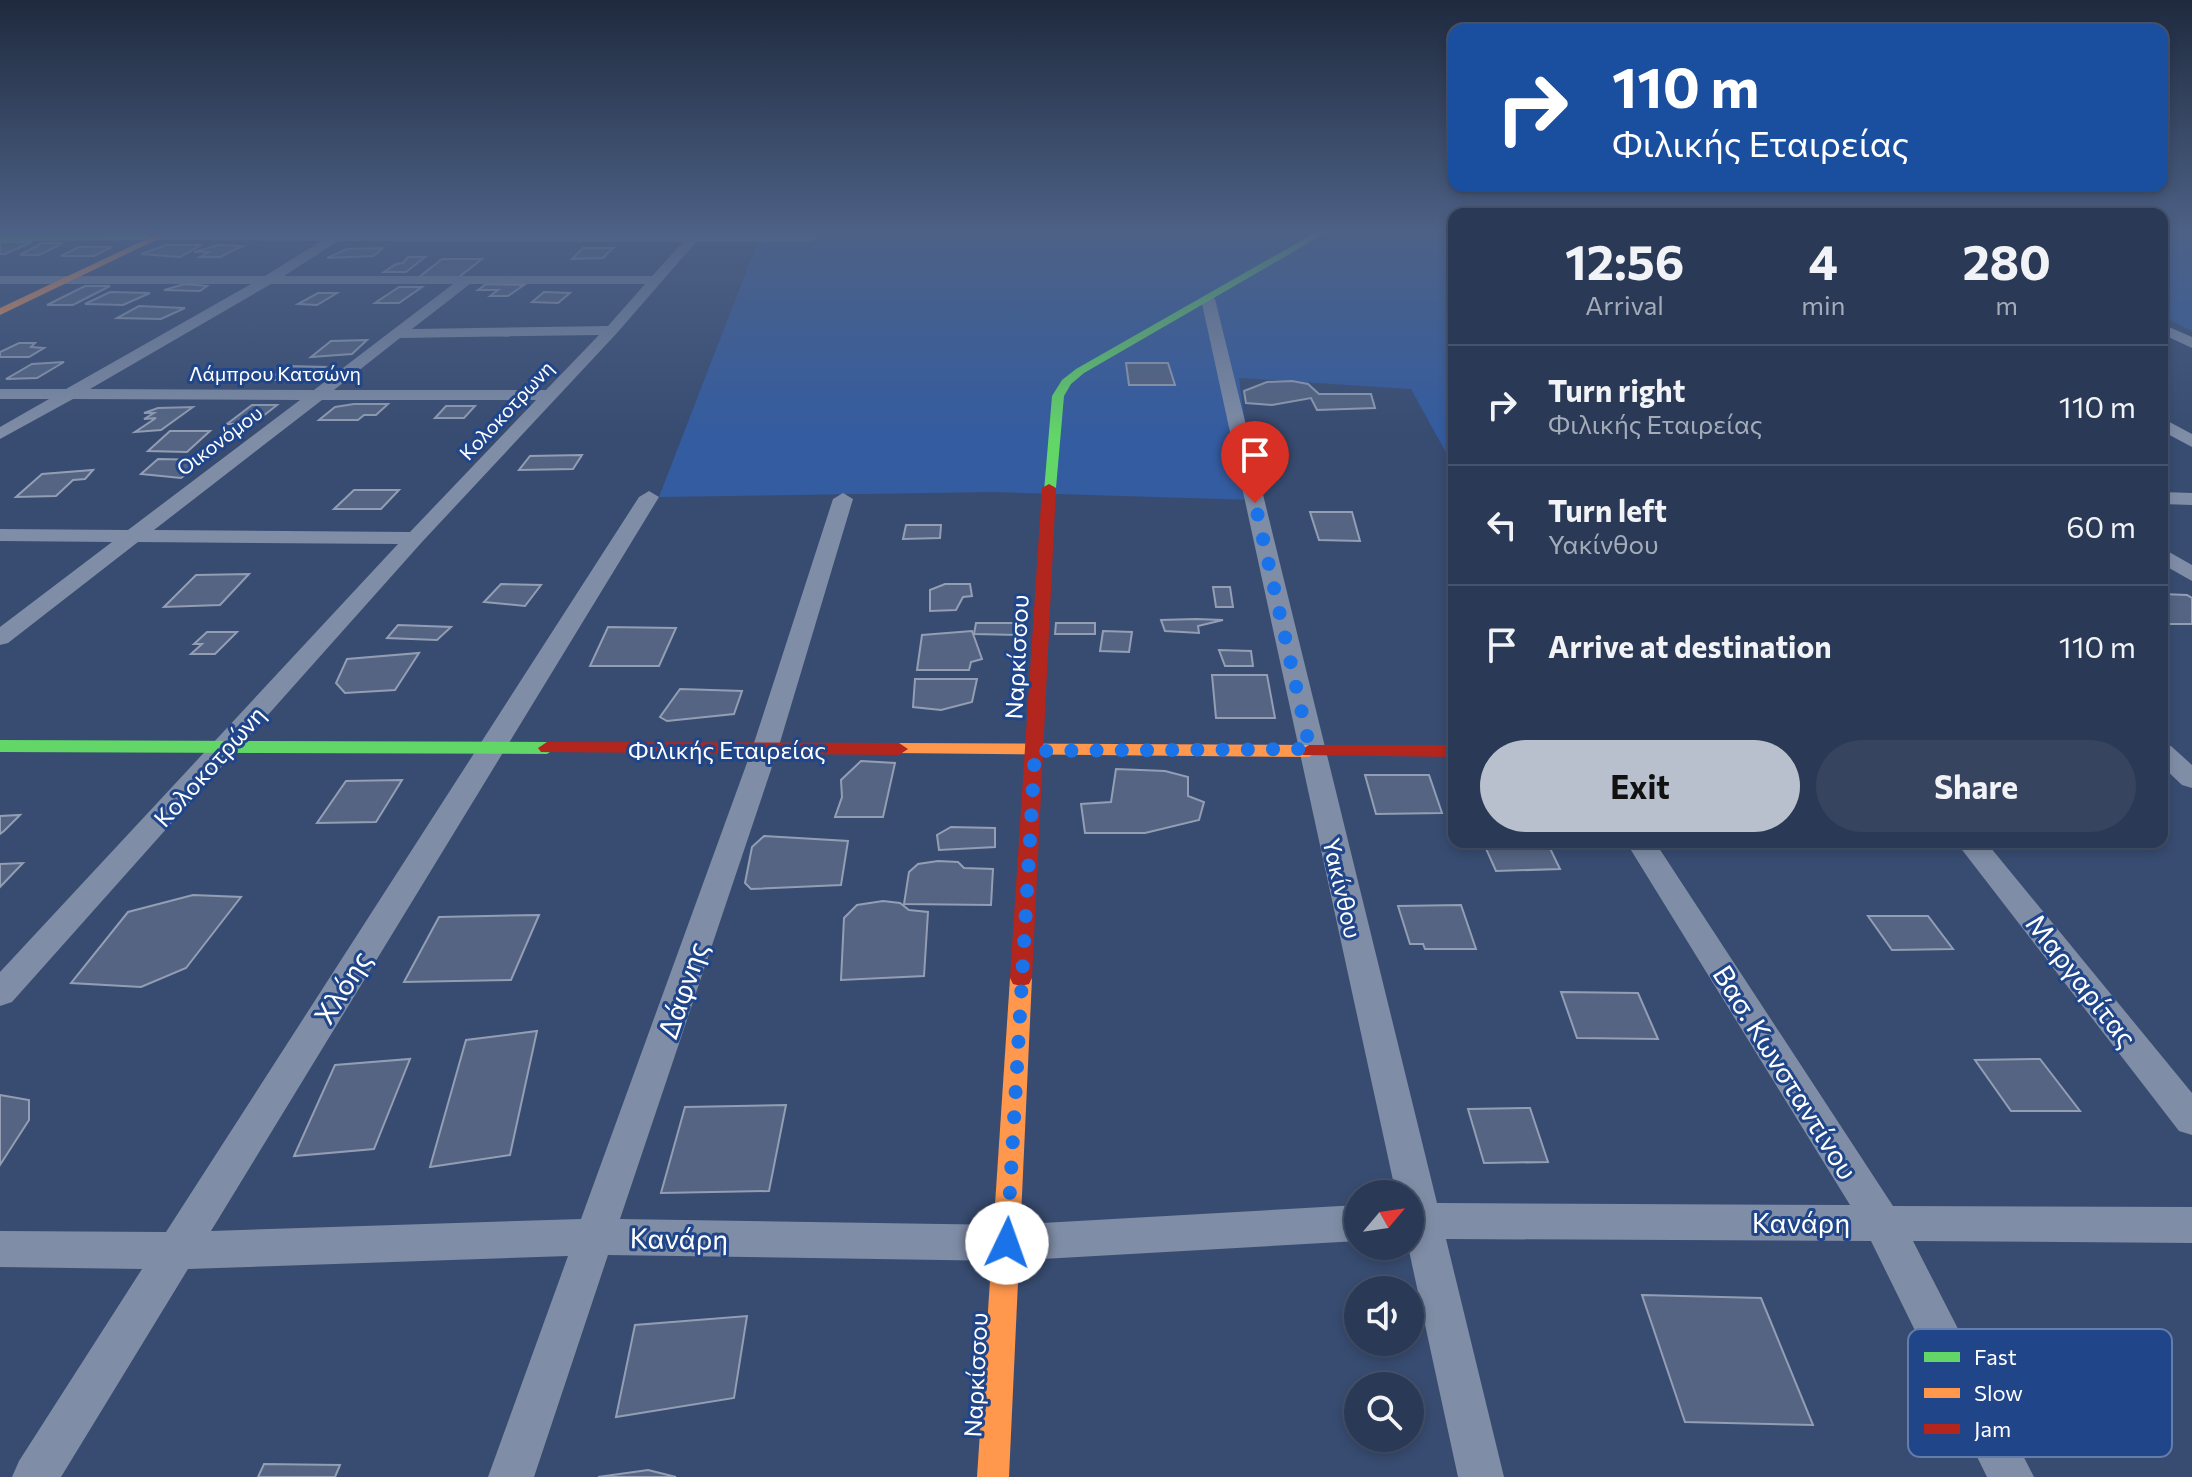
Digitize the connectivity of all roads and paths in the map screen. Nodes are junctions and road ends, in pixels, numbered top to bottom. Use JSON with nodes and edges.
{"nodes":[{"id":1,"x":28,"y":299,"type":"edge"},
{"id":2,"x":235,"y":299,"type":"edge"},
{"id":3,"x":441,"y":299,"type":"edge"},
{"id":4,"x":639,"y":299,"type":"edge"},
{"id":5,"x":1208,"y":299,"type":"joint"},
{"id":6,"x":0,"y":312,"type":"edge"},
{"id":7,"x":612,"y":330,"type":"junction"},
{"id":8,"x":2168,"y":331,"type":"edge"},
{"id":9,"x":394,"y":334,"type":"junction"},
{"id":10,"x":2192,"y":343,"type":"edge"},
{"id":11,"x":0,"y":394,"type":"edge"},
{"id":12,"x":67,"y":394,"type":"junction"},
{"id":13,"x":317,"y":395,"type":"junction"},
{"id":14,"x":551,"y":395,"type":"junction"},
{"id":15,"x":2168,"y":427,"type":"edge"},
{"id":16,"x":0,"y":434,"type":"edge"},
{"id":17,"x":2192,"y":442,"type":"edge"},
{"id":18,"x":649,"y":497,"type":"dead end"},
{"id":19,"x":2168,"y":498,"type":"edge"},
{"id":20,"x":843,"y":499,"type":"dead end"},
{"id":21,"x":2192,"y":499,"type":"edge"},
{"id":22,"x":131,"y":534,"type":"junction"},
{"id":23,"x":0,"y":535,"type":"edge"},
{"id":24,"x":415,"y":538,"type":"junction"},
{"id":25,"x":2168,"y":558,"type":"edge"},
{"id":26,"x":2192,"y":575,"type":"edge"},
{"id":27,"x":0,"y":638,"type":"edge"},
{"id":28,"x":229,"y":744,"type":"junction"},
{"id":29,"x":0,"y":746,"type":"edge"},
{"id":30,"x":492,"y":748,"type":"junction"},
{"id":31,"x":765,"y":749,"type":"junction"},
{"id":32,"x":1310,"y":749,"type":"junction"},
{"id":33,"x":1035,"y":751,"type":"junction"},
{"id":34,"x":1448,"y":751,"type":"edge"},
{"id":35,"x":2168,"y":752,"type":"edge"},
{"id":36,"x":2192,"y":752,"type":"edge"},
{"id":37,"x":2168,"y":757,"type":"edge"},
{"id":38,"x":2192,"y":779,"type":"edge"},
{"id":39,"x":1644,"y":848,"type":"edge"},
{"id":40,"x":1975,"y":848,"type":"edge"},
{"id":41,"x":0,"y":993,"type":"edge"},
{"id":42,"x":2192,"y":1120,"type":"edge"},
{"id":43,"x":1407,"y":1180,"type":"edge"},
{"id":44,"x":1424,"y":1220,"type":"edge"},
{"id":45,"x":1882,"y":1222,"type":"junction"},
{"id":46,"x":1344,"y":1224,"type":"edge"},
{"id":47,"x":2192,"y":1225,"type":"edge"},
{"id":48,"x":597,"y":1237,"type":"junction"},
{"id":49,"x":1007,"y":1243,"type":"junction"},
{"id":50,"x":0,"y":1249,"type":"edge"},
{"id":51,"x":177,"y":1251,"type":"junction"},
{"id":52,"x":1424,"y":1252,"type":"edge"},
{"id":53,"x":1936,"y":1329,"type":"edge"},
{"id":54,"x":2001,"y":1457,"type":"edge"},
{"id":55,"x":35,"y":1477,"type":"edge"},
{"id":56,"x":511,"y":1477,"type":"edge"},
{"id":57,"x":993,"y":1477,"type":"edge"},
{"id":58,"x":1481,"y":1477,"type":"edge"},
{"id":59,"x":2011,"y":1477,"type":"edge"}],
"edges":[{"from":1,"to":6,"type":"street"},
{"from":2,"to":12,"type":"street"},
{"from":3,"to":9,"type":"street","name":"Οικονόμου"},
{"from":4,"to":7,"type":"street","name":"Κολοκοτρωνη"},
{"from":5,"to":32,"type":"street","name":"Υακίνθου"},
{"from":5,"to":33,"type":"street","name":"Ναρκίσσου"},
{"from":7,"to":9,"type":"street"},
{"from":7,"to":14,"type":"street","name":"Κολοκοτρωνη"},
{"from":8,"to":10,"type":"street"},
{"from":9,"to":13,"type":"street","name":"Οικονόμου"},
{"from":11,"to":12,"type":"street","name":"Λάμπρου Κατσώνη"},
{"from":12,"to":13,"type":"street","name":"Λάμπρου Κατσώνη"},
{"from":12,"to":16,"type":"street"},
{"from":13,"to":14,"type":"street","name":"Λάμπρου Κατσώνη"},
{"from":13,"to":22,"type":"street","name":"Οικονόμου"},
{"from":14,"to":24,"type":"street","name":"Κολοκοτρωνη"},
{"from":15,"to":17,"type":"street"},
{"from":18,"to":30,"type":"street","name":"Χλόης"},
{"from":19,"to":21,"type":"street"},
{"from":20,"to":31,"type":"street","name":"Δάφνης"},
{"from":22,"to":23,"type":"street"},
{"from":22,"to":24,"type":"street"},
{"from":22,"to":27,"type":"street","name":"Οικονόμου"},
{"from":24,"to":28,"type":"street","name":"Κολοκοτρώνη"},
{"from":25,"to":26,"type":"street"},
{"from":28,"to":29,"type":"street","name":"Φιλικής Εταιρείας"},
{"from":28,"to":30,"type":"street","name":"Φιλικής Εταιρείας"},
{"from":28,"to":41,"type":"street","name":"Κολοκοτρώνη"},
{"from":30,"to":31,"type":"street","name":"Φιλικής Εταιρείας"},
{"from":30,"to":51,"type":"street","name":"Χλόης"},
{"from":31,"to":33,"type":"street","name":"Φιλικής Εταιρείας"},
{"from":31,"to":48,"type":"street","name":"Δάφνης"},
{"from":32,"to":33,"type":"street","name":"Φιλικής Εταιρείας"},
{"from":32,"to":34,"type":"street","name":"Φιλικής Εταιρείας"},
{"from":32,"to":43,"type":"street","name":"Υακίνθου"},
{"from":33,"to":49,"type":"street","name":"Ναρκίσσου"},
{"from":35,"to":36,"type":"street"},
{"from":37,"to":38,"type":"street"},
{"from":39,"to":45,"type":"street","name":"Βασ. Κωνσταντίνου"},
{"from":40,"to":42,"type":"street","name":"Μαργαρίτας"},
{"from":44,"to":45,"type":"street","name":"Κανάρη"},
{"from":45,"to":47,"type":"street","name":"Κανάρη"},
{"from":45,"to":53,"type":"street","name":"Βασ. Κωνσταντίνου"},
{"from":46,"to":49,"type":"street","name":"Κανάρη"},
{"from":48,"to":49,"type":"street","name":"Κανάρη"},
{"from":48,"to":51,"type":"street","name":"Κανάρη"},
{"from":48,"to":56,"type":"street","name":"Δάφνης"},
{"from":49,"to":57,"type":"street","name":"Ναρκίσσου"},
{"from":50,"to":51,"type":"street","name":"Κανάρη"},
{"from":51,"to":55,"type":"street","name":"Χλόης"},
{"from":52,"to":58,"type":"street","name":"Υακίνθου"},
{"from":54,"to":59,"type":"street","name":"Βασ. Κωνσταντίνου"}]}
